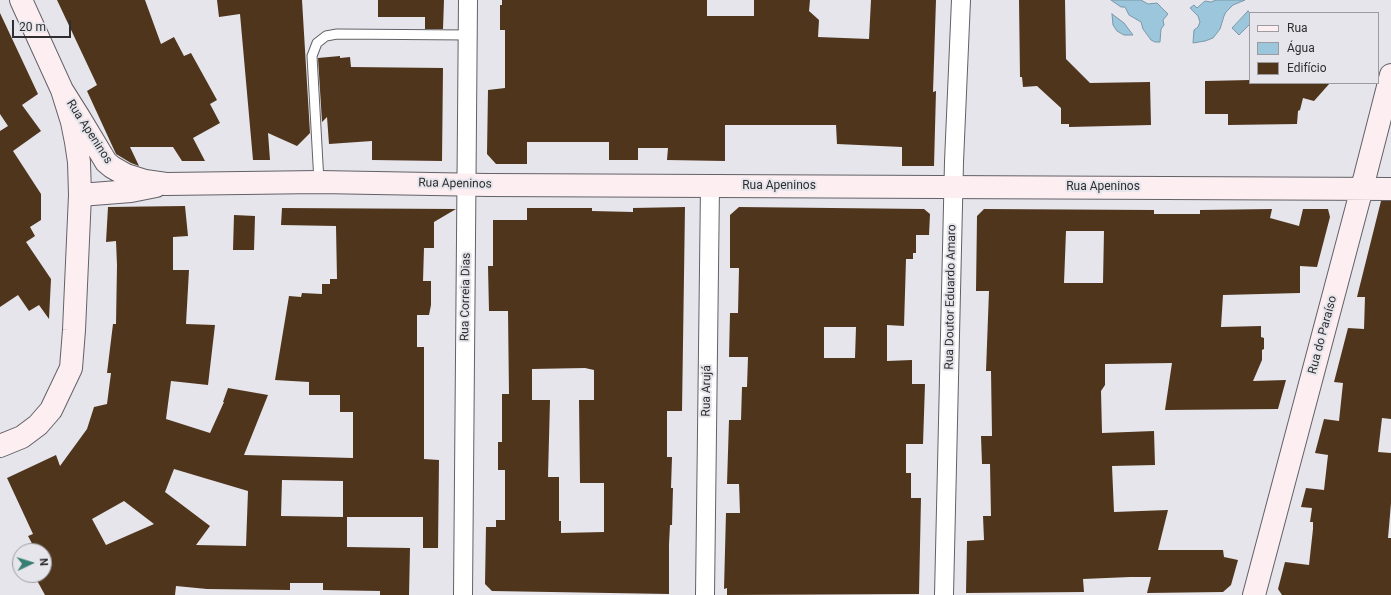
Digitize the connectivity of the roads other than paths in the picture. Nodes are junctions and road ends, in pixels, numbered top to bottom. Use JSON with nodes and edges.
{"nodes":[{"id":1,"x":21,"y":0,"type":"edge"},
{"id":2,"x":468,"y":0,"type":"edge"},
{"id":3,"x":961,"y":0,"type":"edge"},
{"id":4,"x":468,"y":35,"type":"junction"},
{"id":5,"x":1391,"y":75,"type":"edge"},
{"id":6,"x":62,"y":90,"type":"junction"},
{"id":7,"x":319,"y":182,"type":"junction"},
{"id":8,"x":166,"y":184,"type":"junction"},
{"id":9,"x":466,"y":185,"type":"junction"},
{"id":10,"x":710,"y":186,"type":"junction"},
{"id":11,"x":954,"y":186,"type":"junction"},
{"id":12,"x":1362,"y":188,"type":"junction"},
{"id":13,"x":1391,"y":189,"type":"edge"},
{"id":14,"x":80,"y":195,"type":"junction"},
{"id":15,"x":0,"y":446,"type":"edge"},
{"id":16,"x":463,"y":595,"type":"edge"},
{"id":17,"x":704,"y":595,"type":"edge"},
{"id":18,"x":944,"y":595,"type":"edge"},
{"id":19,"x":1254,"y":595,"type":"edge"}],
"edges":[{"from":1,"to":6,"type":"street"},
{"from":2,"to":4,"type":"street","name":"Rua Correia Dias"},
{"from":3,"to":11,"type":"street","name":"Rua Doutor Eduardo Amaro"},
{"from":4,"to":7,"type":"lane"},
{"from":4,"to":9,"type":"street","name":"Rua Correia Dias"},
{"from":5,"to":12,"type":"street","name":"Rua do Paraíso"},
{"from":6,"to":8,"type":"street","name":"Rua Apeninos"},
{"from":6,"to":14,"type":"street"},
{"from":7,"to":8,"type":"street","name":"Rua Apeninos"},
{"from":7,"to":9,"type":"street","name":"Rua Apeninos"},
{"from":8,"to":14,"type":"street","name":"Rua Apeninos"},
{"from":9,"to":10,"type":"street","name":"Rua Apeninos"},
{"from":9,"to":16,"type":"street","name":"Rua Correia Dias"},
{"from":10,"to":11,"type":"street","name":"Rua Apeninos"},
{"from":10,"to":17,"type":"street","name":"Rua Arujá"},
{"from":11,"to":12,"type":"street","name":"Rua Apeninos"},
{"from":11,"to":18,"type":"street","name":"Rua Doutor Eduardo Amaro"},
{"from":12,"to":13,"type":"street","name":"Rua Apeninos"},
{"from":12,"to":19,"type":"street","name":"Rua do Paraíso"},
{"from":14,"to":15,"type":"street"}]}
